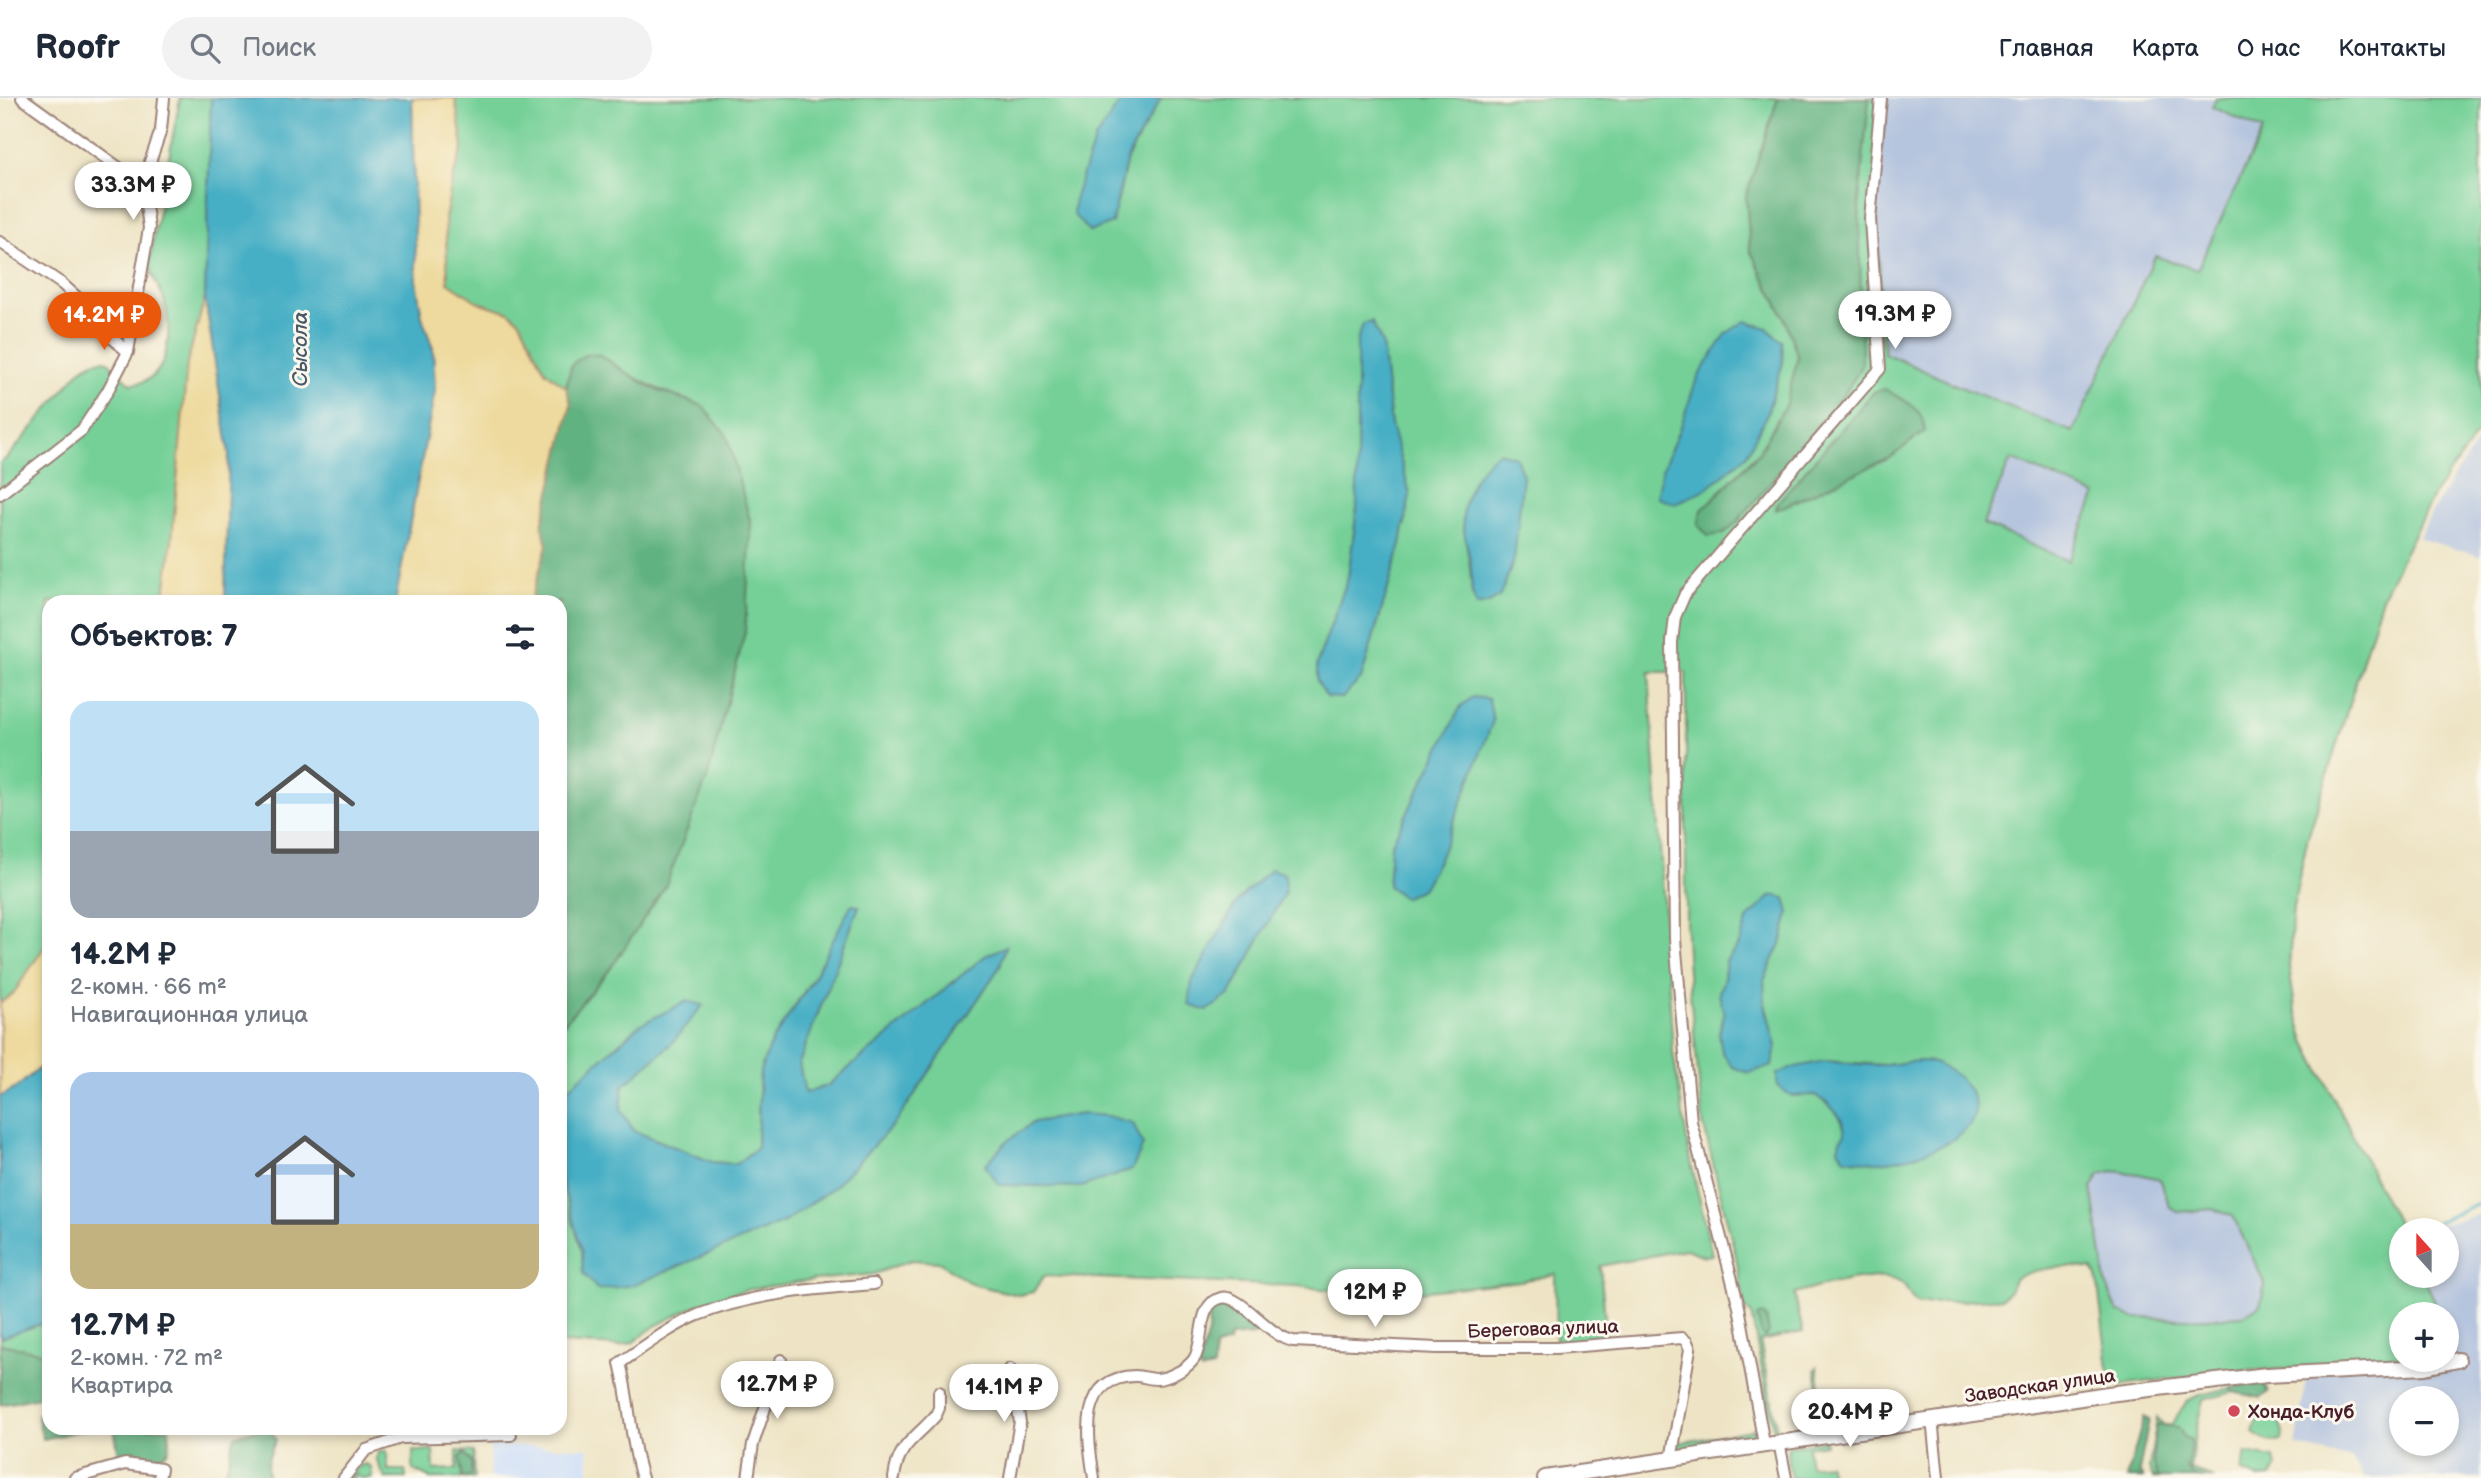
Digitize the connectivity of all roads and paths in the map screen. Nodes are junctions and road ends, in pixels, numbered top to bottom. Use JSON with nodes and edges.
{"nodes":[{"id":1,"x":23,"y":98,"type":"edge"},
{"id":2,"x":164,"y":98,"type":"edge"},
{"id":3,"x":1881,"y":98,"type":"edge"},
{"id":4,"x":143,"y":182,"type":"junction"},
{"id":5,"x":0,"y":242,"type":"edge"},
{"id":6,"x":128,"y":352,"type":"junction"},
{"id":7,"x":0,"y":495,"type":"edge"},
{"id":8,"x":874,"y":1284,"type":"dead end"},
{"id":9,"x":780,"y":1360,"type":"dead end"},
{"id":10,"x":1010,"y":1369,"type":"dead end"},
{"id":11,"x":2389,"y":1369,"type":"edge"},
{"id":12,"x":939,"y":1392,"type":"dead end"},
{"id":13,"x":1931,"y":1419,"type":"junction"},
{"id":14,"x":511,"y":1435,"type":"dead end"},
{"id":15,"x":1779,"y":1442,"type":"junction"},
{"id":16,"x":1763,"y":1444,"type":"junction"},
{"id":17,"x":1671,"y":1460,"type":"junction"},
{"id":18,"x":160,"y":1474,"type":"edge"},
{"id":19,"x":75,"y":1478,"type":"edge"},
{"id":20,"x":344,"y":1478,"type":"edge"},
{"id":21,"x":642,"y":1478,"type":"edge"},
{"id":22,"x":748,"y":1478,"type":"edge"},
{"id":23,"x":894,"y":1478,"type":"edge"},
{"id":24,"x":1010,"y":1478,"type":"edge"},
{"id":25,"x":1094,"y":1478,"type":"edge"},
{"id":26,"x":1545,"y":1478,"type":"edge"},
{"id":27,"x":1787,"y":1478,"type":"edge"},
{"id":28,"x":1938,"y":1478,"type":"edge"}],
"edges":[{"from":1,"to":4,"type":"street"},
{"from":2,"to":4,"type":"street"},
{"from":3,"to":16,"type":"street"},
{"from":4,"to":6,"type":"street"},
{"from":5,"to":6,"type":"street"},
{"from":6,"to":7,"type":"street"},
{"from":8,"to":21,"type":"street"},
{"from":9,"to":22,"type":"street"},
{"from":10,"to":24,"type":"street"},
{"from":11,"to":13,"type":"street","name":"Заводская улица"},
{"from":12,"to":23,"type":"street"},
{"from":13,"to":15,"type":"street","name":"Заводская улица"},
{"from":13,"to":28,"type":"street"},
{"from":14,"to":20,"type":"street"},
{"from":15,"to":16,"type":"street","name":"Заводская улица"},
{"from":15,"to":27,"type":"street"},
{"from":16,"to":17,"type":"street","name":"Заводская улица"},
{"from":17,"to":25,"type":"street","name":"Береговая улица"},
{"from":17,"to":26,"type":"street","name":"Заводская улица"},
{"from":18,"to":19,"type":"street"}]}
